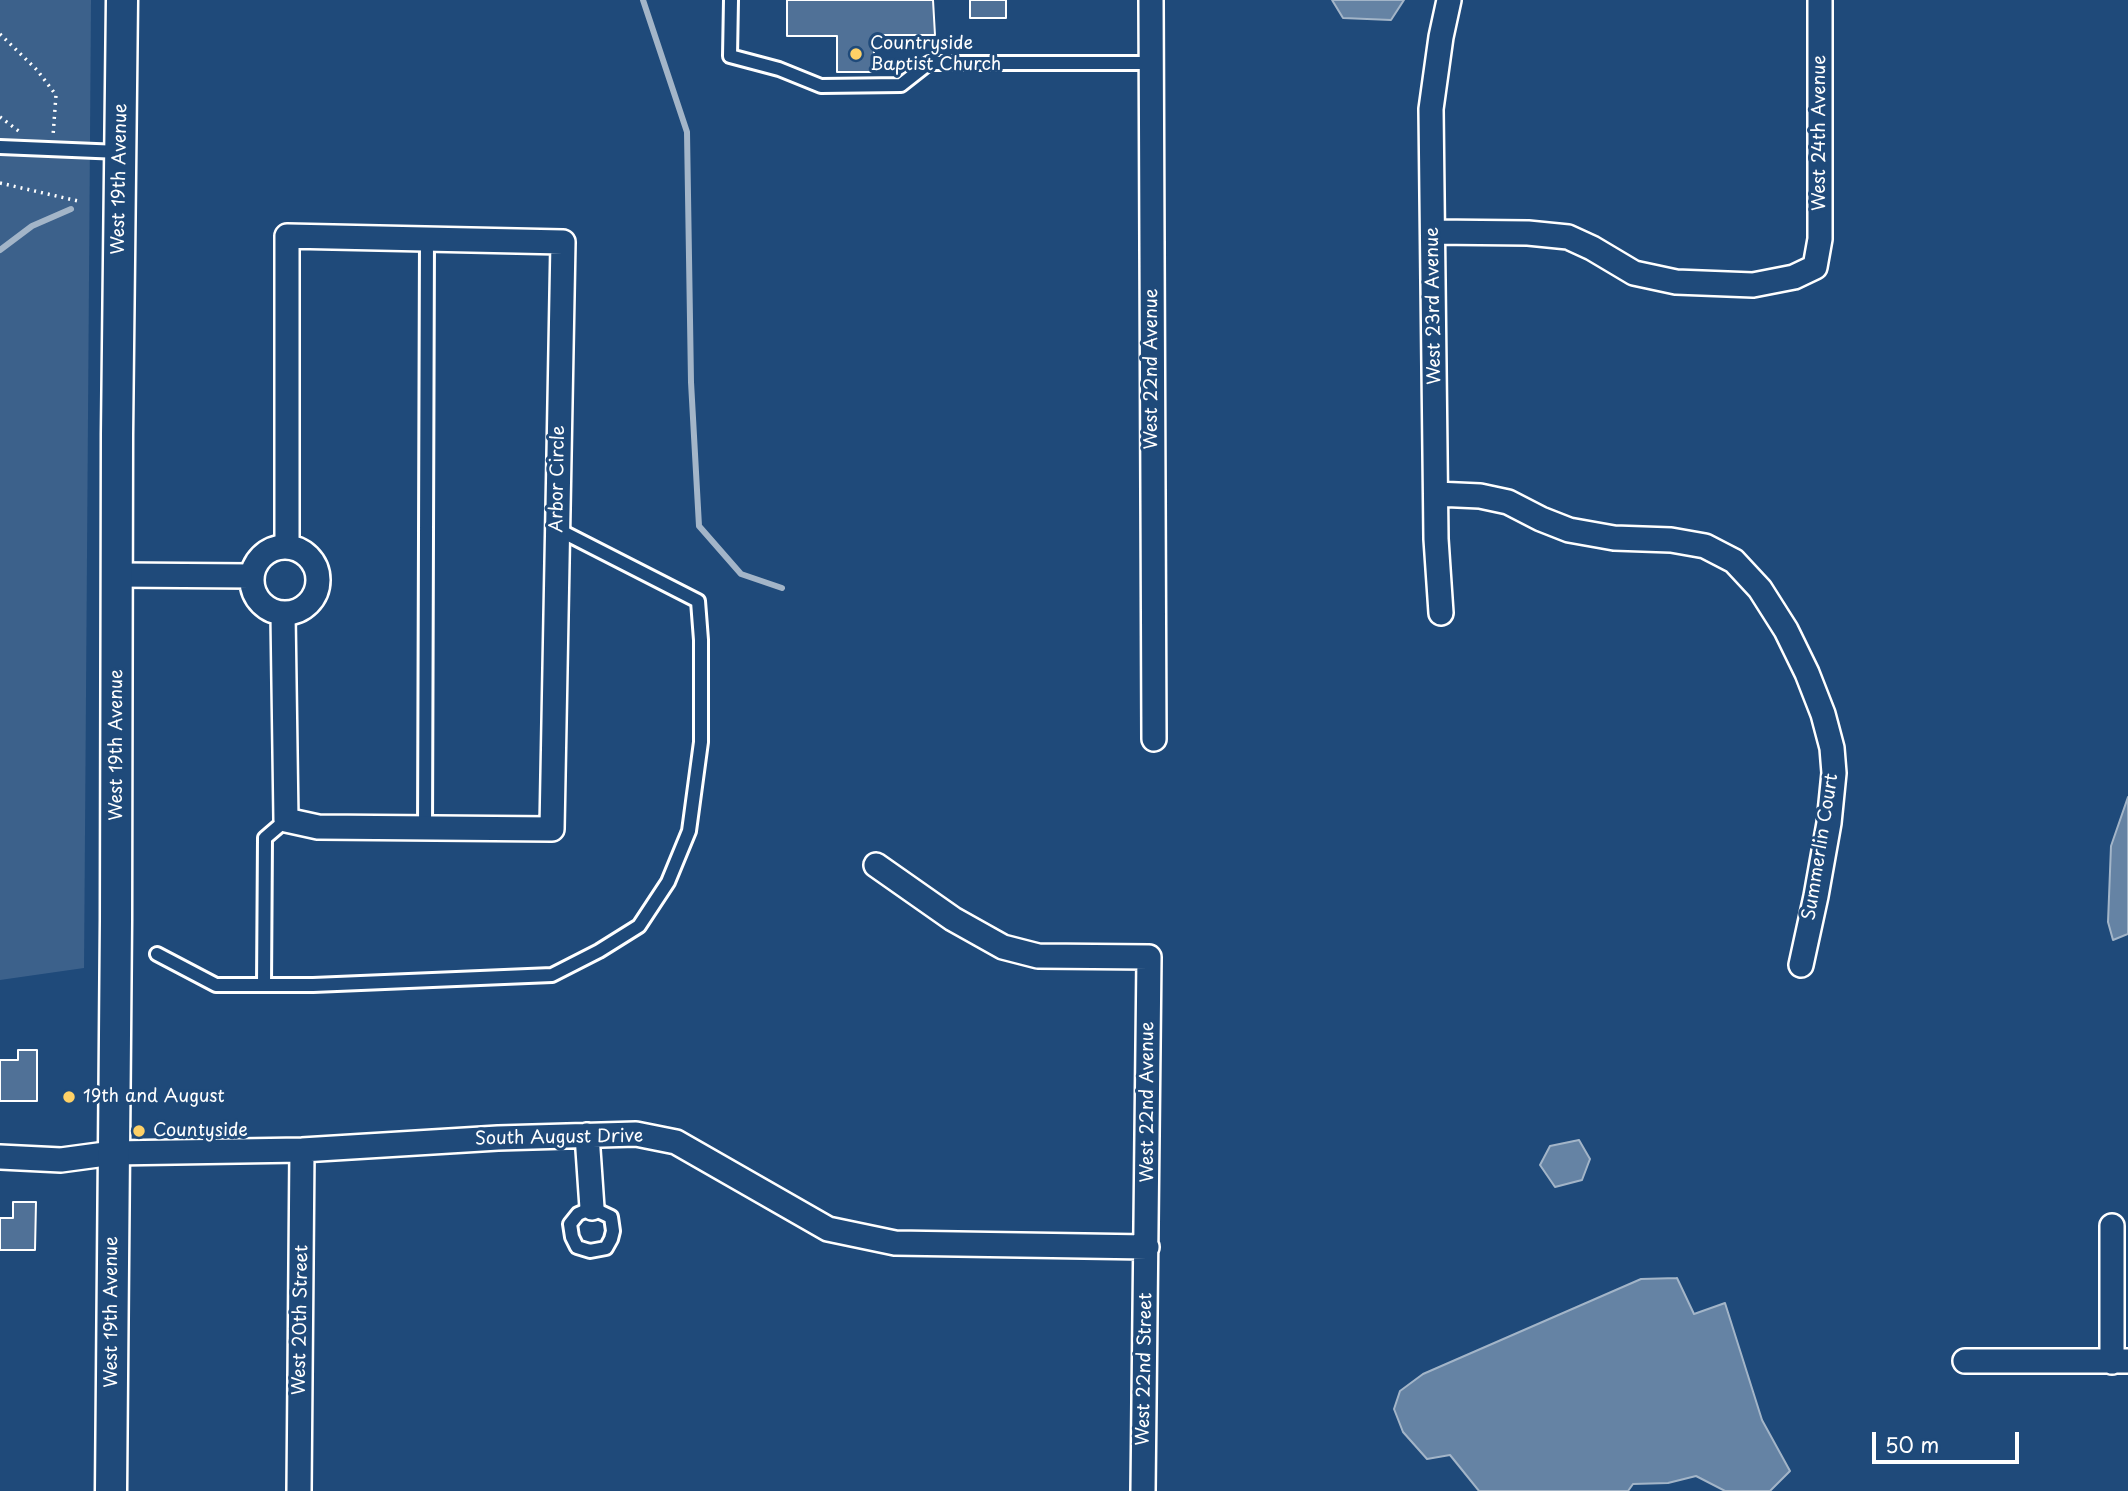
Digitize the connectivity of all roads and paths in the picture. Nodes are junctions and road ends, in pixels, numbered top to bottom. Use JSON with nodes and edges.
{"nodes":[{"id":1,"x":122,"y":0,"type":"edge"},
{"id":2,"x":731,"y":0,"type":"edge"},
{"id":3,"x":1151,"y":0,"type":"edge"},
{"id":4,"x":1448,"y":0,"type":"edge"},
{"id":5,"x":1819,"y":0,"type":"edge"},
{"id":6,"x":0,"y":34,"type":"edge"},
{"id":7,"x":1150,"y":63,"type":"junction"},
{"id":8,"x":0,"y":147,"type":"edge"},
{"id":9,"x":52,"y":149,"type":"junction"},
{"id":10,"x":120,"y":152,"type":"junction"},
{"id":11,"x":0,"y":183,"type":"edge"},
{"id":12,"x":78,"y":201,"type":"dead end"},
{"id":13,"x":1433,"y":232,"type":"junction"},
{"id":14,"x":428,"y":239,"type":"junction"},
{"id":15,"x":1436,"y":494,"type":"junction"},
{"id":16,"x":557,"y":529,"type":"junction"},
{"id":17,"x":287,"y":546,"type":"junction"},
{"id":18,"x":117,"y":575,"type":"junction"},
{"id":19,"x":251,"y":576,"type":"junction"},
{"id":20,"x":1441,"y":613,"type":"dead end"},
{"id":21,"x":283,"y":614,"type":"junction"},
{"id":22,"x":1154,"y":739,"type":"dead end"},
{"id":23,"x":286,"y":820,"type":"junction"},
{"id":24,"x":425,"y":830,"type":"junction"},
{"id":25,"x":876,"y":865,"type":"dead end"},
{"id":26,"x":157,"y":954,"type":"dead end"},
{"id":27,"x":1801,"y":965,"type":"dead end"},
{"id":28,"x":264,"y":985,"type":"junction"},
{"id":29,"x":587,"y":1135,"type":"junction"},
{"id":30,"x":302,"y":1150,"type":"junction"},
{"id":31,"x":113,"y":1153,"type":"junction"},
{"id":32,"x":0,"y":1157,"type":"edge"},
{"id":33,"x":592,"y":1208,"type":"dead end"},
{"id":34,"x":2112,"y":1226,"type":"dead end"},
{"id":35,"x":1147,"y":1247,"type":"junction"},
{"id":36,"x":1965,"y":1361,"type":"dead end"},
{"id":37,"x":2120,"y":1362,"type":"edge"},
{"id":38,"x":111,"y":1491,"type":"edge"},
{"id":39,"x":299,"y":1491,"type":"edge"},
{"id":40,"x":1143,"y":1491,"type":"edge"}],
"edges":[{"from":1,"to":10,"type":"street","name":"West 19th Avenue"},
{"from":2,"to":7,"type":"lane"},
{"from":3,"to":7,"type":"street","name":"West 22nd Avenue"},
{"from":4,"to":13,"type":"street","name":"West 23rd Avenue"},
{"from":5,"to":13,"type":"street","name":"West 24th Avenue"},
{"from":6,"to":9,"type":"path"},
{"from":7,"to":22,"type":"street","name":"West 22nd Avenue"},
{"from":8,"to":9,"type":"lane"},
{"from":9,"to":10,"type":"lane"},
{"from":10,"to":18,"type":"street","name":"West 19th Avenue"},
{"from":11,"to":12,"type":"path"},
{"from":13,"to":15,"type":"street","name":"West 23rd Avenue"},
{"from":14,"to":16,"type":"street","name":"Arbor Circle"},
{"from":14,"to":17,"type":"street","name":"Arbor Circle"},
{"from":14,"to":24,"type":"lane"},
{"from":15,"to":20,"type":"street","name":"West 23rd Avenue"},
{"from":15,"to":27,"type":"street","name":"Summerlin Court"},
{"from":16,"to":24,"type":"street","name":"Arbor Circle"},
{"from":16,"to":28,"type":"lane"},
{"from":17,"to":19,"type":"street"},
{"from":17,"to":21,"type":"street"},
{"from":18,"to":19,"type":"street"},
{"from":18,"to":31,"type":"street","name":"West 19th Avenue"},
{"from":19,"to":21,"type":"street"},
{"from":21,"to":23,"type":"street"},
{"from":23,"to":24,"type":"street","name":"Arbor Circle"},
{"from":23,"to":28,"type":"lane"},
{"from":25,"to":35,"type":"street","name":"West 22nd Avenue"},
{"from":26,"to":28,"type":"lane"},
{"from":29,"to":30,"type":"street","name":"South August Drive"},
{"from":29,"to":33,"type":"street"},
{"from":29,"to":35,"type":"street","name":"South August Drive"},
{"from":30,"to":31,"type":"street","name":"South August Drive"},
{"from":30,"to":39,"type":"street","name":"West 20th Street"},
{"from":31,"to":32,"type":"street","name":"South August Drive"},
{"from":31,"to":38,"type":"street","name":"West 19th Avenue"},
{"from":34,"to":37,"type":"street"},
{"from":35,"to":40,"type":"street","name":"West 22nd Street"},
{"from":36,"to":37,"type":"street"}]}
